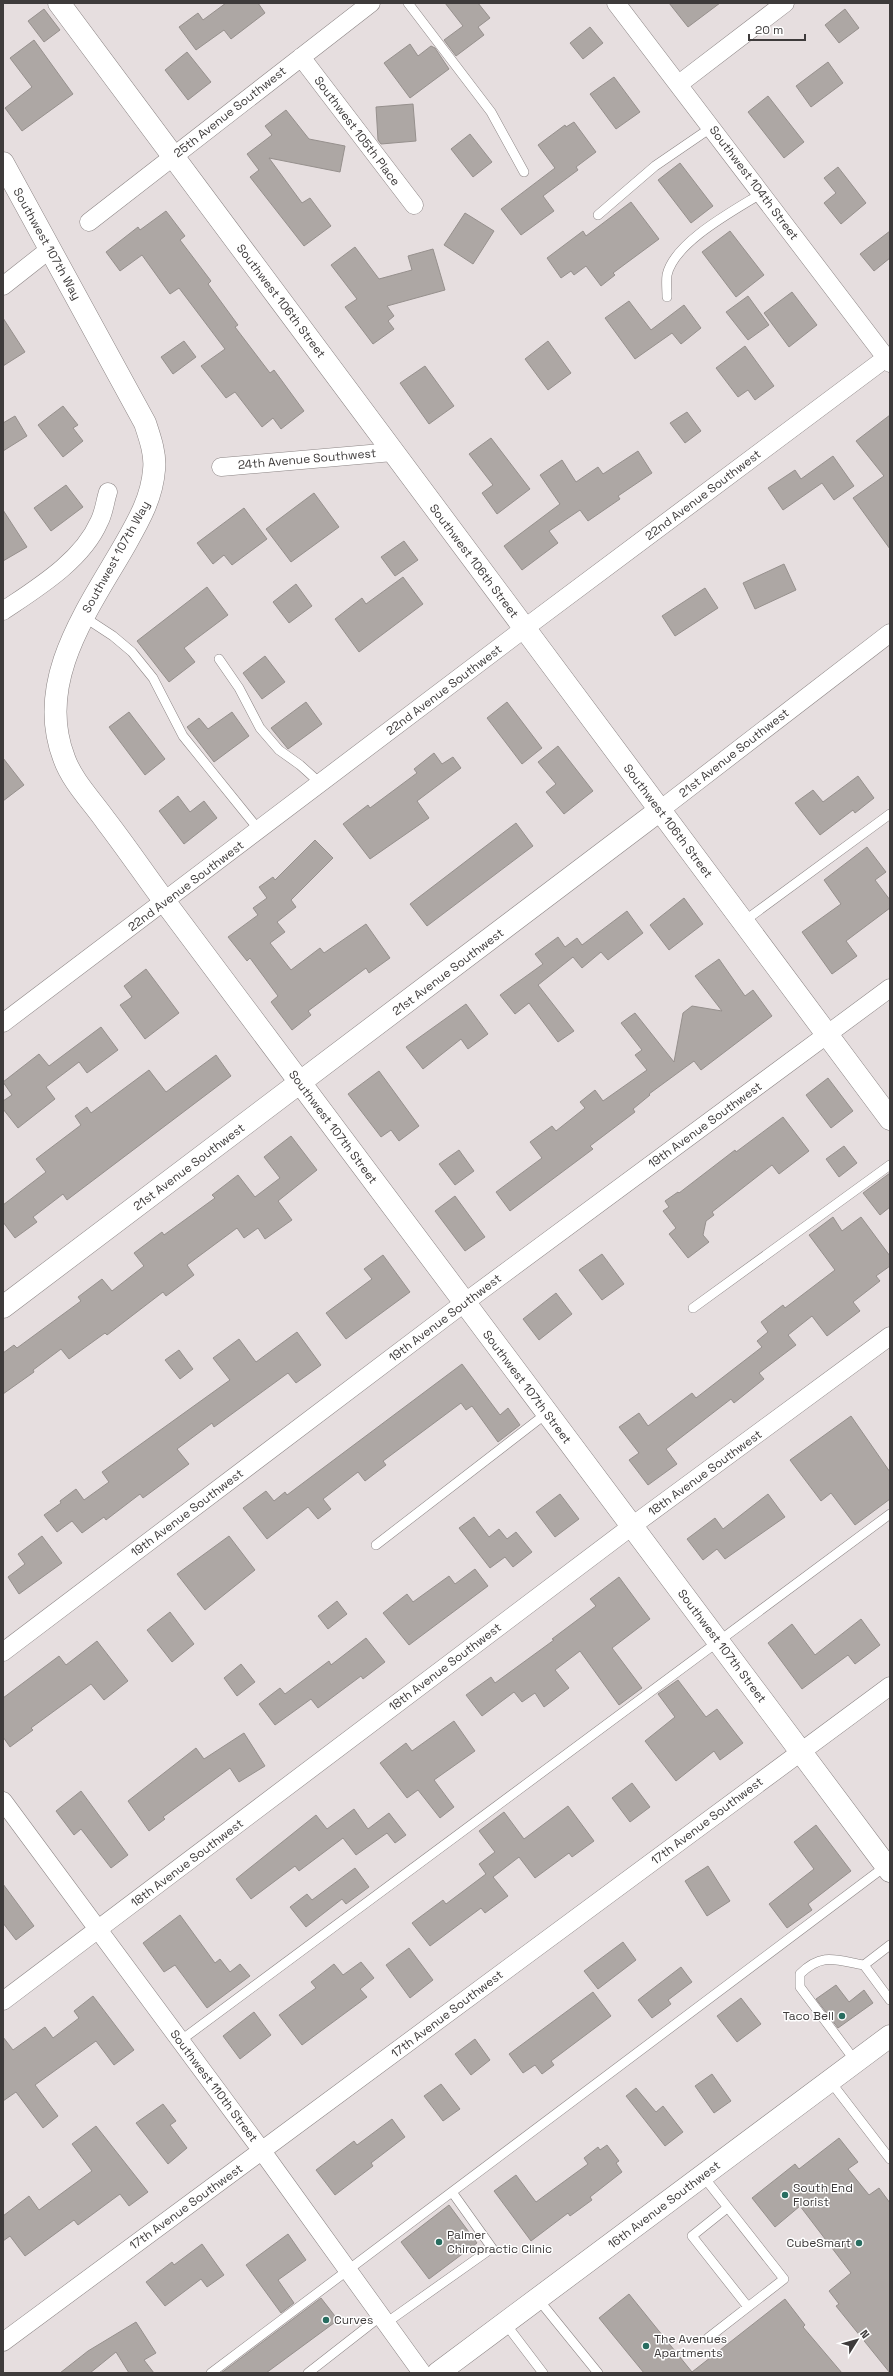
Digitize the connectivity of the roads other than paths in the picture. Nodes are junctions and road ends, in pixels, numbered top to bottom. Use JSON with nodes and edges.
{"nodes":[{"id":1,"x":58,"y":3,"type":"edge"},
{"id":2,"x":371,"y":3,"type":"edge"},
{"id":3,"x":408,"y":3,"type":"edge"},
{"id":4,"x":616,"y":3,"type":"edge"},
{"id":5,"x":785,"y":3,"type":"edge"},
{"id":6,"x":301,"y":57,"type":"junction"},
{"id":7,"x":679,"y":84,"type":"junction"},
{"id":8,"x":712,"y":127,"type":"junction"},
{"id":9,"x":172,"y":157,"type":"junction"},
{"id":10,"x":3,"y":163,"type":"edge"},
{"id":11,"x":524,"y":172,"type":"dead end"},
{"id":12,"x":762,"y":194,"type":"junction"},
{"id":13,"x":414,"y":205,"type":"dead end"},
{"id":14,"x":598,"y":215,"type":"dead end"},
{"id":15,"x":89,"y":222,"type":"dead end"},
{"id":16,"x":50,"y":249,"type":"junction"},
{"id":17,"x":3,"y":286,"type":"edge"},
{"id":18,"x":667,"y":297,"type":"dead end"},
{"id":19,"x":888,"y":361,"type":"edge"},
{"id":20,"x":393,"y":452,"type":"junction"},
{"id":21,"x":221,"y":467,"type":"dead end"},
{"id":22,"x":108,"y":492,"type":"dead end"},
{"id":23,"x":3,"y":611,"type":"edge"},
{"id":24,"x":84,"y":617,"type":"junction"},
{"id":25,"x":524,"y":628,"type":"junction"},
{"id":26,"x":890,"y":633,"type":"edge"},
{"id":27,"x":219,"y":659,"type":"dead end"},
{"id":28,"x":320,"y":783,"type":"junction"},
{"id":29,"x":660,"y":810,"type":"junction"},
{"id":30,"x":890,"y":814,"type":"edge"},
{"id":31,"x":259,"y":830,"type":"junction"},
{"id":32,"x":165,"y":902,"type":"junction"},
{"id":33,"x":743,"y":922,"type":"junction"},
{"id":34,"x":890,"y":988,"type":"edge"},
{"id":35,"x":3,"y":1023,"type":"edge"},
{"id":36,"x":827,"y":1035,"type":"junction"},
{"id":37,"x":300,"y":1083,"type":"junction"},
{"id":38,"x":890,"y":1119,"type":"edge"},
{"id":39,"x":890,"y":1165,"type":"edge"},
{"id":40,"x":464,"y":1303,"type":"junction"},
{"id":41,"x":3,"y":1307,"type":"edge"},
{"id":42,"x":694,"y":1308,"type":"dead end"},
{"id":43,"x":890,"y":1336,"type":"edge"},
{"id":44,"x":547,"y":1413,"type":"junction"},
{"id":45,"x":890,"y":1514,"type":"edge"},
{"id":46,"x":632,"y":1526,"type":"junction"},
{"id":47,"x":376,"y":1545,"type":"dead end"},
{"id":48,"x":718,"y":1641,"type":"junction"},
{"id":49,"x":3,"y":1652,"type":"edge"},
{"id":50,"x":890,"y":1686,"type":"edge"},
{"id":51,"x":801,"y":1751,"type":"junction"},
{"id":52,"x":3,"y":1801,"type":"edge"},
{"id":53,"x":889,"y":1867,"type":"edge"},
{"id":54,"x":98,"y":1930,"type":"junction"},
{"id":55,"x":890,"y":1945,"type":"edge"},
{"id":56,"x":864,"y":1965,"type":"junction"},
{"id":57,"x":890,"y":2000,"type":"edge"},
{"id":58,"x":3,"y":2001,"type":"edge"},
{"id":59,"x":890,"y":2036,"type":"edge"},
{"id":60,"x":180,"y":2041,"type":"junction"},
{"id":61,"x":856,"y":2062,"type":"junction"},
{"id":62,"x":830,"y":2081,"type":"junction"},
{"id":63,"x":262,"y":2151,"type":"junction"},
{"id":64,"x":890,"y":2159,"type":"edge"},
{"id":65,"x":703,"y":2176,"type":"junction"},
{"id":66,"x":452,"y":2192,"type":"junction"},
{"id":67,"x":727,"y":2208,"type":"junction"},
{"id":68,"x":348,"y":2270,"type":"junction"},
{"id":69,"x":538,"y":2299,"type":"junction"},
{"id":70,"x":748,"y":2307,"type":"junction"},
{"id":71,"x":383,"y":2319,"type":"junction"},
{"id":72,"x":505,"y":2323,"type":"junction"},
{"id":73,"x":708,"y":2338,"type":"dead end"},
{"id":74,"x":3,"y":2342,"type":"edge"},
{"id":75,"x":211,"y":2373,"type":"edge"},
{"id":76,"x":308,"y":2373,"type":"edge"},
{"id":77,"x":422,"y":2373,"type":"edge"},
{"id":78,"x":438,"y":2373,"type":"edge"},
{"id":79,"x":543,"y":2373,"type":"edge"},
{"id":80,"x":598,"y":2373,"type":"edge"}],
"edges":[{"from":1,"to":9,"type":"street","name":"Southwest 106th Street"},
{"from":2,"to":6,"type":"street","name":"25th Avenue Southwest"},
{"from":3,"to":11,"type":"lane"},
{"from":4,"to":7,"type":"street","name":"Southwest 104th Street"},
{"from":5,"to":7,"type":"street"},
{"from":6,"to":9,"type":"street","name":"25th Avenue Southwest"},
{"from":6,"to":13,"type":"street","name":"Southwest 105th Place"},
{"from":7,"to":8,"type":"street","name":"Southwest 104th Street"},
{"from":8,"to":12,"type":"street","name":"Southwest 104th Street"},
{"from":8,"to":14,"type":"lane"},
{"from":9,"to":15,"type":"street","name":"25th Avenue Southwest"},
{"from":9,"to":20,"type":"street","name":"Southwest 106th Street"},
{"from":10,"to":16,"type":"street","name":"Southwest 107th Way"},
{"from":12,"to":18,"type":"lane"},
{"from":12,"to":19,"type":"street","name":"Southwest 104th Street"},
{"from":16,"to":17,"type":"street"},
{"from":16,"to":24,"type":"street","name":"Southwest 107th Way"},
{"from":19,"to":25,"type":"street","name":"22nd Avenue Southwest"},
{"from":20,"to":21,"type":"street","name":"24th Avenue Southwest"},
{"from":20,"to":25,"type":"street","name":"Southwest 106th Street"},
{"from":22,"to":23,"type":"street"},
{"from":24,"to":31,"type":"lane"},
{"from":24,"to":32,"type":"street","name":"Southwest 107th Way"},
{"from":25,"to":28,"type":"street","name":"22nd Avenue Southwest"},
{"from":25,"to":29,"type":"street","name":"Southwest 106th Street"},
{"from":26,"to":29,"type":"street","name":"21st Avenue Southwest"},
{"from":27,"to":28,"type":"lane"},
{"from":28,"to":31,"type":"street","name":"22nd Avenue Southwest"},
{"from":29,"to":33,"type":"street","name":"Southwest 106th Street"},
{"from":29,"to":37,"type":"street","name":"21st Avenue Southwest"},
{"from":30,"to":33,"type":"lane"},
{"from":31,"to":32,"type":"street","name":"22nd Avenue Southwest"},
{"from":32,"to":35,"type":"street","name":"22nd Avenue Southwest"},
{"from":32,"to":37,"type":"street","name":"Southwest 107th Street"},
{"from":33,"to":36,"type":"street","name":"Southwest 106th Street"},
{"from":34,"to":36,"type":"street","name":"19th Avenue Southwest"},
{"from":36,"to":38,"type":"street","name":"Southwest 106th Street"},
{"from":36,"to":40,"type":"street","name":"19th Avenue Southwest"},
{"from":37,"to":40,"type":"street","name":"Southwest 107th Street"},
{"from":37,"to":41,"type":"street","name":"21st Avenue Southwest"},
{"from":39,"to":42,"type":"lane"},
{"from":40,"to":44,"type":"street","name":"Southwest 107th Street"},
{"from":40,"to":49,"type":"street","name":"19th Avenue Southwest"},
{"from":43,"to":46,"type":"street","name":"18th Avenue Southwest"},
{"from":44,"to":46,"type":"street","name":"Southwest 107th Street"},
{"from":44,"to":47,"type":"lane"},
{"from":45,"to":48,"type":"lane"},
{"from":46,"to":48,"type":"street","name":"Southwest 107th Street"},
{"from":46,"to":54,"type":"street","name":"18th Avenue Southwest"},
{"from":48,"to":51,"type":"street","name":"Southwest 107th Street"},
{"from":48,"to":60,"type":"lane"},
{"from":50,"to":51,"type":"street","name":"17th Avenue Southwest"},
{"from":51,"to":53,"type":"street","name":"Southwest 107th Street"},
{"from":51,"to":63,"type":"street","name":"17th Avenue Southwest"},
{"from":52,"to":54,"type":"street","name":"Southwest 110th Street"},
{"from":53,"to":66,"type":"lane"},
{"from":54,"to":58,"type":"street","name":"18th Avenue Southwest"},
{"from":54,"to":60,"type":"street","name":"Southwest 110th Street"},
{"from":55,"to":56,"type":"lane"},
{"from":56,"to":57,"type":"lane"},
{"from":56,"to":61,"type":"lane"},
{"from":59,"to":61,"type":"street","name":"16th Avenue Southwest"},
{"from":60,"to":63,"type":"street","name":"Southwest 110th Street"},
{"from":61,"to":62,"type":"street","name":"16th Avenue Southwest"},
{"from":62,"to":64,"type":"lane"},
{"from":62,"to":65,"type":"street","name":"16th Avenue Southwest"},
{"from":63,"to":68,"type":"street","name":"Southwest 110th Street"},
{"from":63,"to":74,"type":"street","name":"17th Avenue Southwest"},
{"from":65,"to":67,"type":"lane"},
{"from":65,"to":69,"type":"street","name":"16th Avenue Southwest"},
{"from":66,"to":68,"type":"lane"},
{"from":66,"to":71,"type":"lane"},
{"from":67,"to":70,"type":"lane"},
{"from":67,"to":70,"type":"lane"},
{"from":68,"to":71,"type":"street","name":"Southwest 110th Street"},
{"from":68,"to":75,"type":"lane"},
{"from":69,"to":72,"type":"street","name":"16th Avenue Southwest"},
{"from":69,"to":80,"type":"lane"},
{"from":70,"to":73,"type":"lane"},
{"from":71,"to":76,"type":"lane"},
{"from":71,"to":77,"type":"street","name":"Southwest 110th Street"},
{"from":72,"to":78,"type":"street","name":"16th Avenue Southwest"},
{"from":72,"to":79,"type":"lane"}]}
